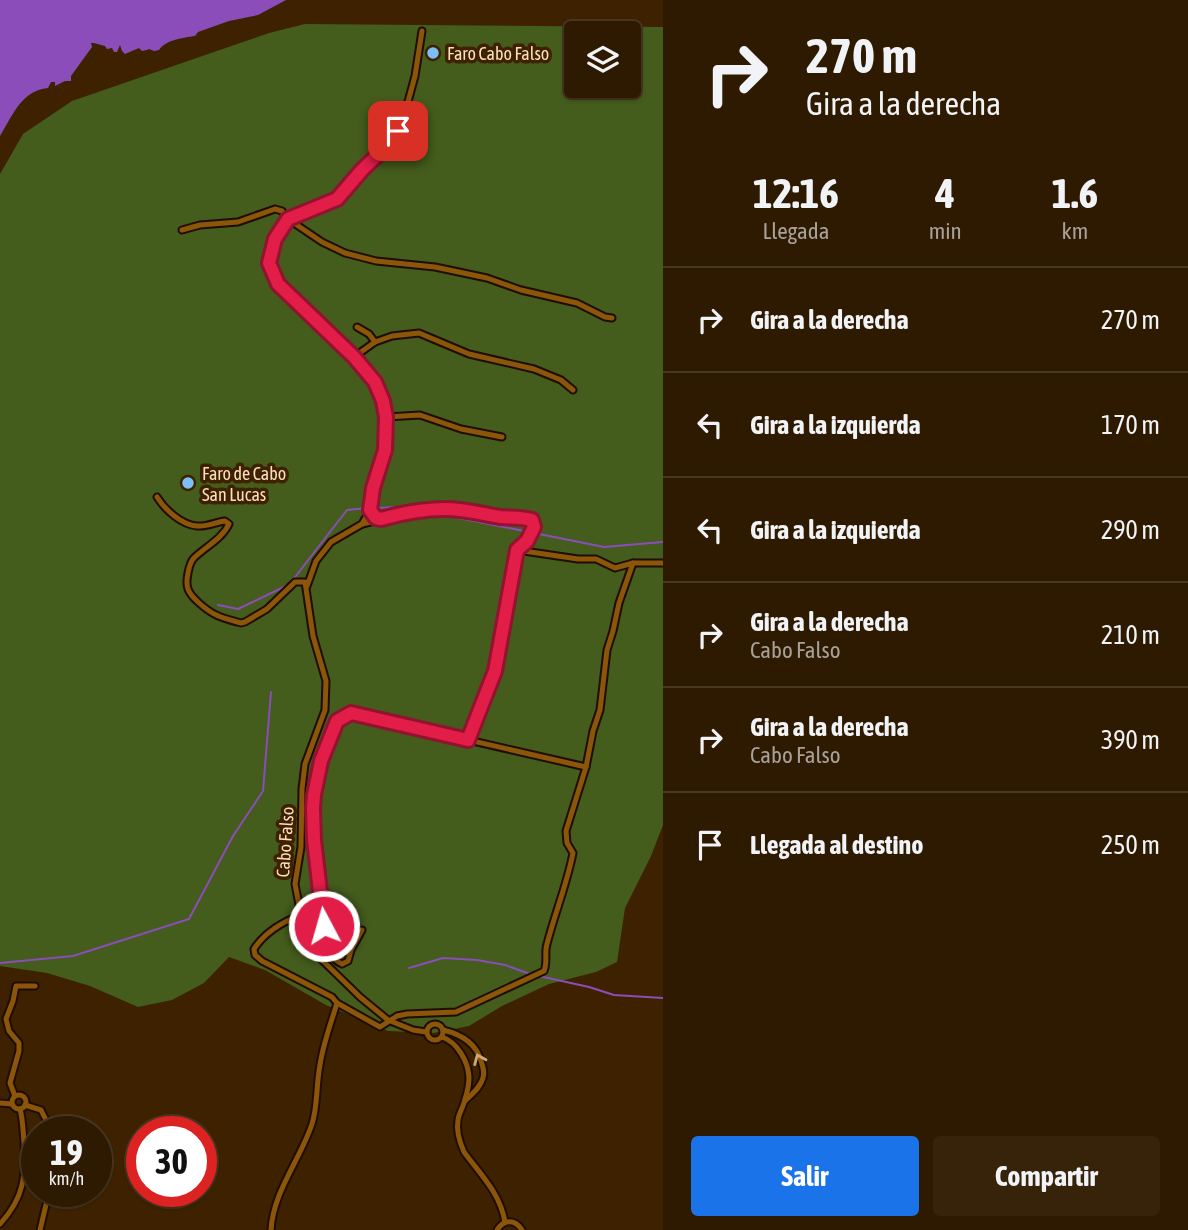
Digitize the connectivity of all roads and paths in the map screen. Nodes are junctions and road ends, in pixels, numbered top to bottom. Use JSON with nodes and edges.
{"nodes":[{"id":1,"x":422,"y":31,"type":"dead end"},
{"id":2,"x":288,"y":219,"type":"junction"},
{"id":3,"x":182,"y":230,"type":"dead end"},
{"id":4,"x":612,"y":318,"type":"dead end"},
{"id":5,"x":358,"y":327,"type":"dead end"},
{"id":6,"x":376,"y":342,"type":"junction"},
{"id":7,"x":354,"y":357,"type":"junction"},
{"id":8,"x":573,"y":390,"type":"dead end"},
{"id":9,"x":386,"y":417,"type":"junction"},
{"id":10,"x":502,"y":437,"type":"dead end"},
{"id":11,"x":157,"y":497,"type":"dead end"},
{"id":12,"x":370,"y":510,"type":"junction"},
{"id":13,"x":381,"y":519,"type":"junction"},
{"id":14,"x":362,"y":524,"type":"junction"},
{"id":15,"x":517,"y":550,"type":"junction"},
{"id":16,"x":634,"y":563,"type":"junction"},
{"id":17,"x":663,"y":563,"type":"edge"},
{"id":18,"x":307,"y":586,"type":"junction"},
{"id":19,"x":468,"y":740,"type":"junction"},
{"id":20,"x":586,"y":766,"type":"junction"},
{"id":21,"x":301,"y":915,"type":"junction"},
{"id":22,"x":362,"y":930,"type":"dead end"},
{"id":23,"x":35,"y":986,"type":"dead end"},
{"id":24,"x":337,"y":1003,"type":"junction"},
{"id":25,"x":388,"y":1020,"type":"junction"},
{"id":26,"x":443,"y":1030,"type":"junction"},
{"id":27,"x":426,"y":1032,"type":"junction"},
{"id":28,"x":442,"y":1037,"type":"junction"},
{"id":29,"x":463,"y":1038,"type":"junction"},
{"id":30,"x":455,"y":1046,"type":"junction"},
{"id":31,"x":467,"y":1088,"type":"junction"},
{"id":32,"x":476,"y":1090,"type":"junction"},
{"id":33,"x":15,"y":1096,"type":"junction"},
{"id":34,"x":465,"y":1101,"type":"junction"},
{"id":35,"x":0,"y":1103,"type":"edge"},
{"id":36,"x":12,"y":1104,"type":"junction"},
{"id":37,"x":23,"y":1107,"type":"junction"},
{"id":38,"x":44,"y":1116,"type":"edge"},
{"id":39,"x":46,"y":1207,"type":"edge"},
{"id":40,"x":505,"y":1222,"type":"junction"},
{"id":41,"x":0,"y":1224,"type":"edge"},
{"id":42,"x":40,"y":1230,"type":"edge"},
{"id":43,"x":271,"y":1230,"type":"edge"},
{"id":44,"x":497,"y":1230,"type":"edge"},
{"id":45,"x":522,"y":1230,"type":"edge"}],
"edges":[{"from":1,"to":2,"type":"street"},
{"from":2,"to":3,"type":"street"},
{"from":2,"to":4,"type":"street"},
{"from":2,"to":7,"type":"street"},
{"from":5,"to":6,"type":"street"},
{"from":6,"to":7,"type":"street"},
{"from":6,"to":8,"type":"street"},
{"from":7,"to":9,"type":"street"},
{"from":9,"to":10,"type":"street"},
{"from":9,"to":12,"type":"street"},
{"from":11,"to":18,"type":"street"},
{"from":12,"to":13,"type":"street"},
{"from":12,"to":14,"type":"street"},
{"from":13,"to":14,"type":"street"},
{"from":13,"to":15,"type":"street"},
{"from":14,"to":18,"type":"street"},
{"from":15,"to":16,"type":"street"},
{"from":15,"to":19,"type":"street"},
{"from":16,"to":17,"type":"street"},
{"from":16,"to":20,"type":"street"},
{"from":18,"to":21,"type":"street","name":"Cabo Falso"},
{"from":19,"to":20,"type":"street"},
{"from":19,"to":22,"type":"street"},
{"from":20,"to":25,"type":"street"},
{"from":21,"to":24,"type":"street"},
{"from":21,"to":25,"type":"street","name":"Cabo Falso"},
{"from":23,"to":33,"type":"street"},
{"from":24,"to":25,"type":"street"},
{"from":24,"to":43,"type":"street"},
{"from":25,"to":27,"type":"street"},
{"from":26,"to":27,"type":"street"},
{"from":26,"to":28,"type":"street"},
{"from":26,"to":29,"type":"street"},
{"from":27,"to":28,"type":"street"},
{"from":28,"to":30,"type":"street"},
{"from":29,"to":30,"type":"street"},
{"from":32,"to":29,"type":"street","one_way":true},
{"from":30,"to":31,"type":"street"},
{"from":31,"to":32,"type":"street"},
{"from":31,"to":34,"type":"street"},
{"from":32,"to":34,"type":"street"},
{"from":33,"to":36,"type":"street"},
{"from":33,"to":37,"type":"street"},
{"from":34,"to":40,"type":"street"},
{"from":35,"to":36,"type":"street"},
{"from":36,"to":37,"type":"street"},
{"from":37,"to":38,"type":"street"},
{"from":37,"to":41,"type":"street"},
{"from":39,"to":42,"type":"street"},
{"from":40,"to":44,"type":"street"},
{"from":40,"to":45,"type":"street"}]}
